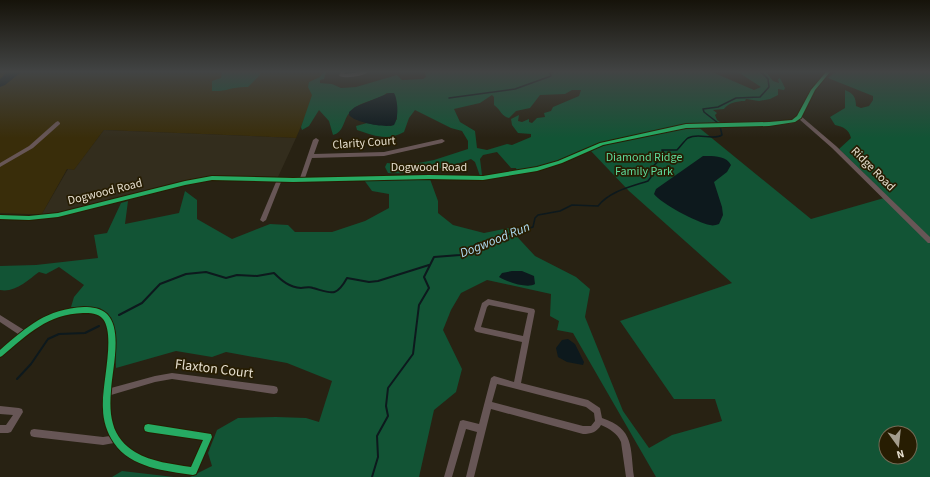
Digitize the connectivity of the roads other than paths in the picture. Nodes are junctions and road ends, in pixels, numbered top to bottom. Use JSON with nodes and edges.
{"nodes":[{"id":1,"x":811,"y":94,"type":"edge"},
{"id":2,"x":799,"y":117,"type":"junction"},
{"id":3,"x":58,"y":123,"type":"dead end"},
{"id":4,"x":316,"y":140,"type":"dead end"},
{"id":5,"x":442,"y":141,"type":"dead end"},
{"id":6,"x":311,"y":156,"type":"junction"},
{"id":7,"x":0,"y":166,"type":"edge"},
{"id":8,"x":279,"y":180,"type":"junction"},
{"id":9,"x":302,"y":180,"type":"junction"},
{"id":10,"x":0,"y":217,"type":"edge"},
{"id":11,"x":263,"y":220,"type":"dead end"},
{"id":12,"x":930,"y":240,"type":"edge"},
{"id":13,"x":0,"y":318,"type":"edge"},
{"id":14,"x":24,"y":334,"type":"junction"},
{"id":15,"x":526,"y":340,"type":"junction"},
{"id":16,"x":0,"y":354,"type":"edge"},
{"id":17,"x":517,"y":386,"type":"junction"},
{"id":18,"x":274,"y":390,"type":"dead end"},
{"id":19,"x":106,"y":393,"type":"junction"},
{"id":20,"x":488,"y":405,"type":"junction"},
{"id":21,"x":0,"y":410,"type":"edge"},
{"id":22,"x":600,"y":421,"type":"junction"},
{"id":23,"x":0,"y":428,"type":"edge"},
{"id":24,"x":148,"y":428,"type":"dead end"},
{"id":25,"x":482,"y":429,"type":"junction"},
{"id":26,"x":34,"y":433,"type":"dead end"},
{"id":27,"x":116,"y":439,"type":"junction"},
{"id":28,"x":448,"y":477,"type":"edge"},
{"id":29,"x":470,"y":477,"type":"edge"},
{"id":30,"x":630,"y":477,"type":"edge"}],
"edges":[{"from":1,"to":2,"type":"street"},
{"from":2,"to":9,"type":"street","name":"Dogwood Road"},
{"from":2,"to":12,"type":"street","name":"Ridge Road"},
{"from":3,"to":7,"type":"street"},
{"from":4,"to":6,"type":"street","name":"Clarity Court"},
{"from":5,"to":6,"type":"street","name":"Clarity Court"},
{"from":6,"to":9,"type":"street","name":"Clarity Court"},
{"from":8,"to":9,"type":"street","name":"Dogwood Road"},
{"from":8,"to":10,"type":"street","name":"Dogwood Road"},
{"from":8,"to":11,"type":"street"},
{"from":13,"to":14,"type":"street"},
{"from":14,"to":16,"type":"street"},
{"from":14,"to":19,"type":"street"},
{"from":15,"to":15,"type":"street"},
{"from":15,"to":17,"type":"street"},
{"from":17,"to":20,"type":"street"},
{"from":17,"to":22,"type":"street"},
{"from":18,"to":19,"type":"street","name":"Flaxton Court"},
{"from":19,"to":27,"type":"street"},
{"from":20,"to":22,"type":"street"},
{"from":20,"to":25,"type":"street"},
{"from":21,"to":23,"type":"street"},
{"from":22,"to":30,"type":"street"},
{"from":24,"to":27,"type":"street"},
{"from":25,"to":28,"type":"street"},
{"from":25,"to":29,"type":"street"},
{"from":26,"to":27,"type":"street"}]}
